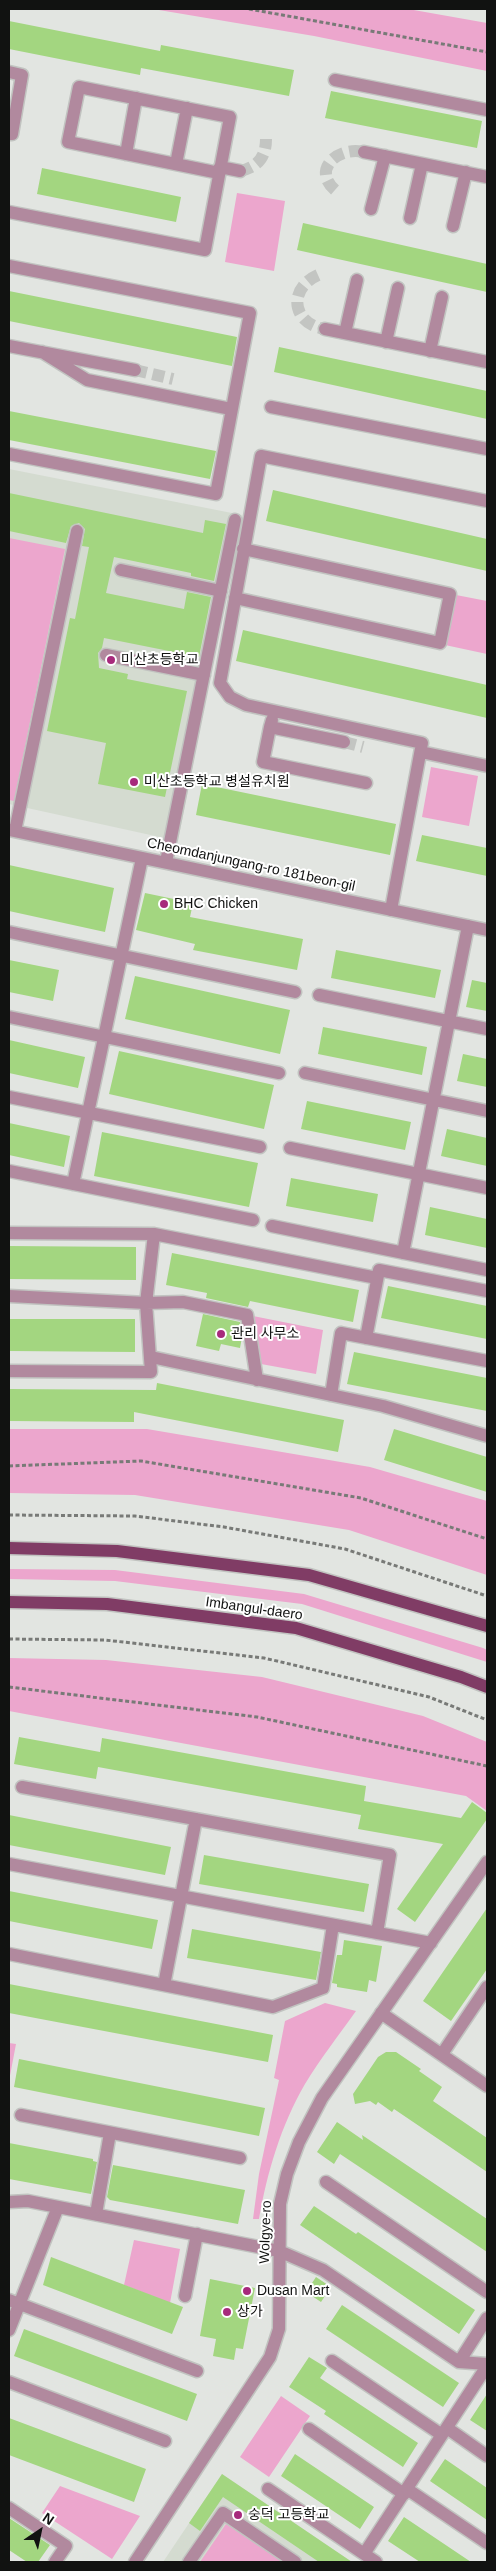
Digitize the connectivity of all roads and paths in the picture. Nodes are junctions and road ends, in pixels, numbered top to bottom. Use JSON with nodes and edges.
{"nodes":[{"id":1,"x":248,"y":9,"type":"edge"},
{"id":2,"x":487,"y":52,"type":"edge"},
{"id":3,"x":9,"y":72,"type":"edge"},
{"id":4,"x":335,"y":80,"type":"dead end"},
{"id":5,"x":136,"y":98,"type":"junction"},
{"id":6,"x":187,"y":108,"type":"junction"},
{"id":7,"x":487,"y":110,"type":"edge"},
{"id":8,"x":9,"y":134,"type":"edge"},
{"id":9,"x":364,"y":152,"type":"tunnel mouth"},
{"id":10,"x":126,"y":154,"type":"junction"},
{"id":11,"x":384,"y":156,"type":"junction"},
{"id":12,"x":176,"y":164,"type":"junction"},
{"id":13,"x":422,"y":164,"type":"junction"},
{"id":14,"x":220,"y":170,"type":"junction"},
{"id":15,"x":240,"y":170,"type":"tunnel mouth"},
{"id":16,"x":466,"y":172,"type":"junction"},
{"id":17,"x":487,"y":177,"type":"edge"},
{"id":18,"x":371,"y":209,"type":"dead end"},
{"id":19,"x":9,"y":212,"type":"edge"},
{"id":20,"x":410,"y":218,"type":"dead end"},
{"id":21,"x":453,"y":226,"type":"dead end"},
{"id":22,"x":9,"y":266,"type":"edge"},
{"id":23,"x":357,"y":280,"type":"dead end"},
{"id":24,"x":398,"y":288,"type":"dead end"},
{"id":25,"x":442,"y":297,"type":"dead end"},
{"id":26,"x":326,"y":329,"type":"tunnel mouth"},
{"id":27,"x":345,"y":333,"type":"junction"},
{"id":28,"x":386,"y":342,"type":"junction"},
{"id":29,"x":9,"y":346,"type":"edge"},
{"id":30,"x":430,"y":350,"type":"junction"},
{"id":31,"x":42,"y":352,"type":"junction"},
{"id":32,"x":487,"y":362,"type":"edge"},
{"id":33,"x":135,"y":370,"type":"tunnel mouth"},
{"id":34,"x":271,"y":407,"type":"dead end"},
{"id":35,"x":232,"y":409,"type":"junction"},
{"id":36,"x":487,"y":449,"type":"edge"},
{"id":37,"x":9,"y":454,"type":"edge"},
{"id":38,"x":487,"y":501,"type":"edge"},
{"id":39,"x":236,"y":520,"type":"dead end"},
{"id":40,"x":77,"y":531,"type":"dead end"},
{"id":41,"x":244,"y":548,"type":"junction"},
{"id":42,"x":121,"y":570,"type":"dead end"},
{"id":43,"x":221,"y":591,"type":"junction"},
{"id":44,"x":234,"y":598,"type":"junction"},
{"id":45,"x":106,"y":655,"type":"dead end"},
{"id":46,"x":204,"y":675,"type":"junction"},
{"id":47,"x":273,"y":711,"type":"junction"},
{"id":48,"x":270,"y":727,"type":"junction"},
{"id":49,"x":344,"y":742,"type":"tunnel mouth"},
{"id":50,"x":421,"y":752,"type":"junction"},
{"id":51,"x":487,"y":766,"type":"edge"},
{"id":52,"x":366,"y":783,"type":"dead end"},
{"id":53,"x":12,"y":830,"type":"edge"},
{"id":54,"x":142,"y":858,"type":"junction"},
{"id":55,"x":166,"y":862,"type":"junction"},
{"id":56,"x":391,"y":910,"type":"junction"},
{"id":57,"x":468,"y":926,"type":"junction"},
{"id":58,"x":487,"y":930,"type":"edge"},
{"id":59,"x":9,"y":932,"type":"edge"},
{"id":60,"x":121,"y":956,"type":"junction"},
{"id":61,"x":295,"y":992,"type":"dead end"},
{"id":62,"x":319,"y":995,"type":"dead end"},
{"id":63,"x":9,"y":1017,"type":"edge"},
{"id":64,"x":449,"y":1022,"type":"junction"},
{"id":65,"x":487,"y":1030,"type":"edge"},
{"id":66,"x":104,"y":1037,"type":"junction"},
{"id":67,"x":280,"y":1074,"type":"dead end"},
{"id":68,"x":305,"y":1074,"type":"dead end"},
{"id":69,"x":9,"y":1097,"type":"edge"},
{"id":70,"x":434,"y":1100,"type":"junction"},
{"id":71,"x":487,"y":1111,"type":"edge"},
{"id":72,"x":88,"y":1113,"type":"junction"},
{"id":73,"x":260,"y":1146,"type":"dead end"},
{"id":74,"x":290,"y":1148,"type":"dead end"},
{"id":75,"x":9,"y":1171,"type":"edge"},
{"id":76,"x":419,"y":1174,"type":"junction"},
{"id":77,"x":73,"y":1184,"type":"junction"},
{"id":78,"x":487,"y":1188,"type":"edge"},
{"id":79,"x":253,"y":1220,"type":"dead end"},
{"id":80,"x":272,"y":1226,"type":"dead end"},
{"id":81,"x":9,"y":1234,"type":"edge"},
{"id":82,"x":154,"y":1234,"type":"junction"},
{"id":83,"x":403,"y":1253,"type":"junction"},
{"id":84,"x":487,"y":1270,"type":"edge"},
{"id":85,"x":377,"y":1278,"type":"junction"},
{"id":86,"x":487,"y":1291,"type":"edge"},
{"id":87,"x":9,"y":1296,"type":"edge"},
{"id":88,"x":146,"y":1303,"type":"junction"},
{"id":89,"x":366,"y":1338,"type":"junction"},
{"id":90,"x":151,"y":1357,"type":"junction"},
{"id":91,"x":487,"y":1361,"type":"edge"},
{"id":92,"x":9,"y":1371,"type":"edge"},
{"id":93,"x":257,"y":1380,"type":"junction"},
{"id":94,"x":331,"y":1395,"type":"junction"},
{"id":95,"x":487,"y":1436,"type":"edge"},
{"id":96,"x":9,"y":1466,"type":"edge"},
{"id":97,"x":9,"y":1514,"type":"edge"},
{"id":98,"x":487,"y":1539,"type":"edge"},
{"id":99,"x":9,"y":1548,"type":"edge"},
{"id":100,"x":487,"y":1596,"type":"edge"},
{"id":101,"x":9,"y":1602,"type":"edge"},
{"id":102,"x":487,"y":1626,"type":"edge"},
{"id":103,"x":9,"y":1639,"type":"edge"},
{"id":104,"x":9,"y":1687,"type":"edge"},
{"id":105,"x":487,"y":1687,"type":"edge"},
{"id":106,"x":487,"y":1720,"type":"edge"},
{"id":107,"x":487,"y":1766,"type":"edge"},
{"id":108,"x":22,"y":1787,"type":"dead end"},
{"id":109,"x":196,"y":1819,"type":"junction"},
{"id":110,"x":487,"y":1862,"type":"edge"},
{"id":111,"x":9,"y":1864,"type":"edge"},
{"id":112,"x":181,"y":1896,"type":"junction"},
{"id":113,"x":333,"y":1924,"type":"junction"},
{"id":114,"x":378,"y":1933,"type":"junction"},
{"id":115,"x":430,"y":1943,"type":"junction"},
{"id":116,"x":9,"y":1954,"type":"edge"},
{"id":117,"x":164,"y":1985,"type":"junction"},
{"id":118,"x":487,"y":1987,"type":"edge"},
{"id":119,"x":381,"y":2013,"type":"junction"},
{"id":120,"x":442,"y":2054,"type":"junction"},
{"id":121,"x":487,"y":2086,"type":"edge"},
{"id":122,"x":21,"y":2115,"type":"dead end"},
{"id":123,"x":110,"y":2133,"type":"junction"},
{"id":124,"x":240,"y":2158,"type":"dead end"},
{"id":125,"x":326,"y":2182,"type":"dead end"},
{"id":126,"x":9,"y":2202,"type":"edge"},
{"id":127,"x":58,"y":2207,"type":"junction"},
{"id":128,"x":96,"y":2214,"type":"junction"},
{"id":129,"x":197,"y":2234,"type":"junction"},
{"id":130,"x":279,"y":2251,"type":"junction"},
{"id":131,"x":487,"y":2292,"type":"edge"},
{"id":132,"x":185,"y":2296,"type":"dead end"},
{"id":133,"x":14,"y":2302,"type":"edge"},
{"id":134,"x":487,"y":2318,"type":"edge"},
{"id":135,"x":9,"y":2330,"type":"edge"},
{"id":136,"x":332,"y":2361,"type":"dead end"},
{"id":137,"x":459,"y":2362,"type":"junction"},
{"id":138,"x":487,"y":2365,"type":"edge"},
{"id":139,"x":197,"y":2372,"type":"dead end"},
{"id":140,"x":9,"y":2382,"type":"edge"},
{"id":141,"x":309,"y":2429,"type":"dead end"},
{"id":142,"x":444,"y":2432,"type":"junction"},
{"id":143,"x":165,"y":2441,"type":"dead end"},
{"id":144,"x":487,"y":2456,"type":"edge"},
{"id":145,"x":268,"y":2489,"type":"dead end"},
{"id":146,"x":406,"y":2491,"type":"junction"},
{"id":147,"x":9,"y":2508,"type":"edge"},
{"id":148,"x":487,"y":2543,"type":"edge"},
{"id":149,"x":364,"y":2554,"type":"junction"},
{"id":150,"x":55,"y":2562,"type":"edge"},
{"id":151,"x":135,"y":2562,"type":"edge"},
{"id":152,"x":189,"y":2562,"type":"edge"},
{"id":153,"x":295,"y":2562,"type":"edge"},
{"id":154,"x":376,"y":2562,"type":"edge"}],
"edges":[{"from":1,"to":2,"type":"path"},
{"from":3,"to":8,"type":"street"},
{"from":4,"to":7,"type":"street"},
{"from":5,"to":6,"type":"street"},
{"from":5,"to":10,"type":"street"},
{"from":5,"to":10,"type":"street"},
{"from":6,"to":12,"type":"street"},
{"from":6,"to":14,"type":"street"},
{"from":9,"to":11,"type":"street"},
{"from":10,"to":12,"type":"street"},
{"from":11,"to":13,"type":"street"},
{"from":11,"to":18,"type":"street"},
{"from":12,"to":14,"type":"street"},
{"from":13,"to":16,"type":"street"},
{"from":13,"to":20,"type":"street"},
{"from":14,"to":15,"type":"street"},
{"from":14,"to":19,"type":"street"},
{"from":16,"to":17,"type":"street"},
{"from":16,"to":21,"type":"street"},
{"from":22,"to":35,"type":"street"},
{"from":23,"to":27,"type":"street"},
{"from":24,"to":28,"type":"street"},
{"from":25,"to":30,"type":"street"},
{"from":26,"to":27,"type":"street"},
{"from":27,"to":28,"type":"street"},
{"from":28,"to":30,"type":"street"},
{"from":29,"to":31,"type":"street"},
{"from":30,"to":32,"type":"street"},
{"from":31,"to":33,"type":"street"},
{"from":31,"to":35,"type":"street"},
{"from":34,"to":36,"type":"street"},
{"from":35,"to":37,"type":"street"},
{"from":38,"to":41,"type":"street"},
{"from":39,"to":43,"type":"street"},
{"from":40,"to":53,"type":"street"},
{"from":41,"to":44,"type":"street"},
{"from":41,"to":44,"type":"street"},
{"from":42,"to":43,"type":"street"},
{"from":43,"to":46,"type":"street"},
{"from":44,"to":47,"type":"street"},
{"from":45,"to":46,"type":"street"},
{"from":46,"to":55,"type":"street"},
{"from":47,"to":48,"type":"street"},
{"from":47,"to":50,"type":"street"},
{"from":48,"to":49,"type":"street"},
{"from":48,"to":52,"type":"street"},
{"from":50,"to":51,"type":"street"},
{"from":50,"to":56,"type":"street"},
{"from":53,"to":54,"type":"street","name":"Cheomdanjungang-ro 181beon-gil"},
{"from":54,"to":55,"type":"street","name":"Cheomdanjungang-ro 181beon-gil"},
{"from":54,"to":60,"type":"street"},
{"from":55,"to":56,"type":"street","name":"Cheomdanjungang-ro 181beon-gil"},
{"from":56,"to":57,"type":"street","name":"Cheomdanjungang-ro 181beon-gil"},
{"from":57,"to":58,"type":"street","name":"Cheomdanjungang-ro 181beon-gil"},
{"from":57,"to":64,"type":"street"},
{"from":59,"to":60,"type":"street"},
{"from":60,"to":61,"type":"street"},
{"from":60,"to":66,"type":"street"},
{"from":62,"to":64,"type":"street"},
{"from":63,"to":66,"type":"street"},
{"from":64,"to":65,"type":"street"},
{"from":64,"to":70,"type":"street"},
{"from":66,"to":67,"type":"street"},
{"from":66,"to":72,"type":"street"},
{"from":68,"to":70,"type":"street"},
{"from":69,"to":72,"type":"street"},
{"from":70,"to":71,"type":"street"},
{"from":70,"to":76,"type":"street"},
{"from":72,"to":73,"type":"street"},
{"from":72,"to":77,"type":"street"},
{"from":74,"to":76,"type":"street"},
{"from":75,"to":77,"type":"street"},
{"from":76,"to":78,"type":"street"},
{"from":76,"to":83,"type":"street"},
{"from":77,"to":79,"type":"street"},
{"from":80,"to":83,"type":"street"},
{"from":81,"to":82,"type":"street"},
{"from":82,"to":85,"type":"street"},
{"from":82,"to":88,"type":"street"},
{"from":83,"to":84,"type":"street"},
{"from":85,"to":86,"type":"street"},
{"from":85,"to":89,"type":"street"},
{"from":87,"to":88,"type":"street"},
{"from":88,"to":90,"type":"street"},
{"from":88,"to":93,"type":"street"},
{"from":89,"to":91,"type":"street"},
{"from":89,"to":94,"type":"street"},
{"from":90,"to":92,"type":"street"},
{"from":90,"to":93,"type":"street"},
{"from":93,"to":94,"type":"street"},
{"from":94,"to":95,"type":"street"},
{"from":96,"to":98,"type":"path"},
{"from":97,"to":100,"type":"path"},
{"from":99,"to":102,"type":"main road"},
{"from":101,"to":105,"type":"main road","name":"Imbangul-daero"},
{"from":103,"to":106,"type":"path"},
{"from":104,"to":107,"type":"path"},
{"from":108,"to":109,"type":"street"},
{"from":109,"to":112,"type":"street"},
{"from":109,"to":114,"type":"street"},
{"from":110,"to":115,"type":"street","name":"Wolgye-ro"},
{"from":111,"to":112,"type":"street"},
{"from":112,"to":113,"type":"street"},
{"from":112,"to":117,"type":"street"},
{"from":113,"to":114,"type":"street"},
{"from":113,"to":117,"type":"street"},
{"from":114,"to":115,"type":"street"},
{"from":115,"to":119,"type":"street","name":"Wolgye-ro"},
{"from":116,"to":117,"type":"street"},
{"from":118,"to":120,"type":"street"},
{"from":119,"to":120,"type":"street"},
{"from":119,"to":130,"type":"street","name":"Wolgye-ro"},
{"from":120,"to":121,"type":"street"},
{"from":122,"to":123,"type":"street"},
{"from":123,"to":124,"type":"street"},
{"from":123,"to":128,"type":"street"},
{"from":125,"to":131,"type":"street"},
{"from":126,"to":127,"type":"street"},
{"from":127,"to":128,"type":"street"},
{"from":127,"to":133,"type":"street"},
{"from":128,"to":129,"type":"street"},
{"from":129,"to":130,"type":"street"},
{"from":129,"to":132,"type":"street"},
{"from":130,"to":137,"type":"street"},
{"from":130,"to":151,"type":"street","name":"Wolgye-ro"},
{"from":133,"to":135,"type":"street"},
{"from":133,"to":139,"type":"street"},
{"from":134,"to":137,"type":"street"},
{"from":136,"to":142,"type":"street"},
{"from":137,"to":138,"type":"street"},
{"from":138,"to":142,"type":"street"},
{"from":140,"to":143,"type":"street"},
{"from":141,"to":146,"type":"street"},
{"from":142,"to":144,"type":"street"},
{"from":142,"to":146,"type":"street"},
{"from":145,"to":149,"type":"street"},
{"from":146,"to":148,"type":"street"},
{"from":146,"to":149,"type":"street"},
{"from":147,"to":150,"type":"street"},
{"from":149,"to":154,"type":"street"},
{"from":152,"to":153,"type":"street"}]}
